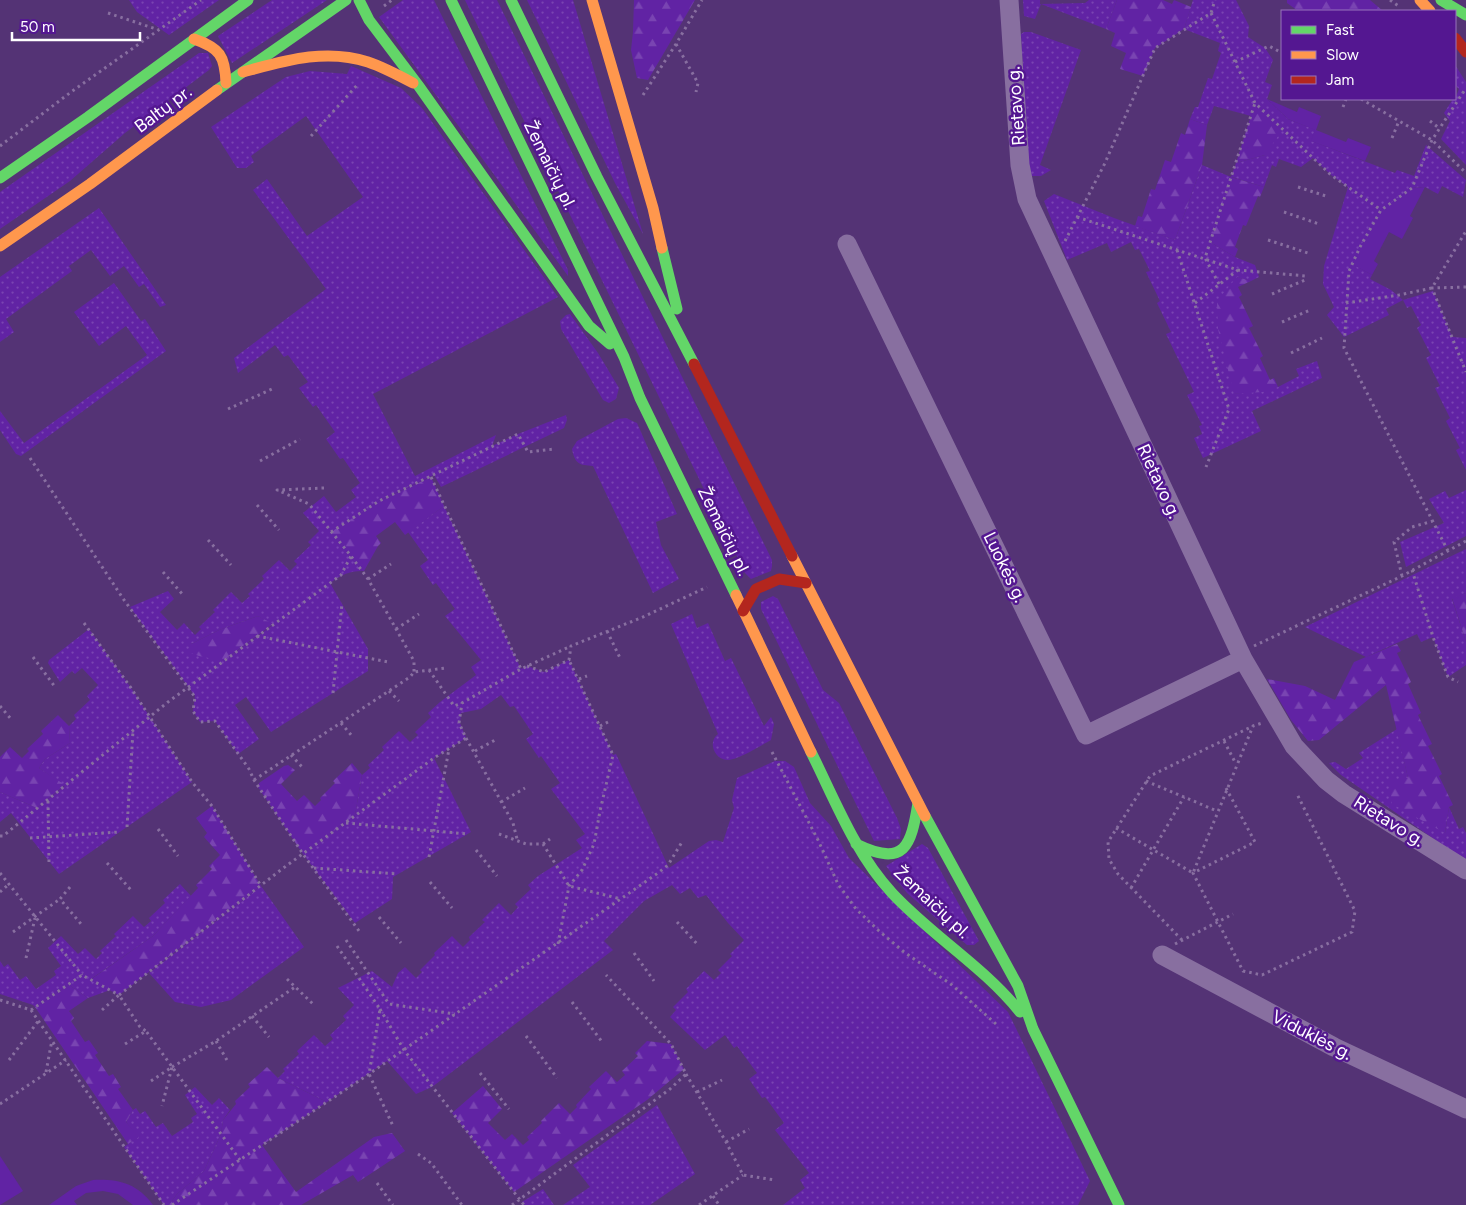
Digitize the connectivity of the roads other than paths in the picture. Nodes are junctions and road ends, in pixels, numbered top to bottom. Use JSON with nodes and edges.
{"nodes":[{"id":1,"x":248,"y":0,"type":"edge"},
{"id":2,"x":346,"y":0,"type":"edge"},
{"id":3,"x":359,"y":0,"type":"edge"},
{"id":4,"x":451,"y":0,"type":"edge"},
{"id":5,"x":511,"y":0,"type":"edge"},
{"id":6,"x":592,"y":0,"type":"edge"},
{"id":7,"x":1009,"y":0,"type":"edge"},
{"id":8,"x":1420,"y":0,"type":"edge"},
{"id":9,"x":1441,"y":0,"type":"edge"},
{"id":10,"x":1429,"y":10,"type":"edge"},
{"id":11,"x":1466,"y":15,"type":"edge"},
{"id":12,"x":1456,"y":39,"type":"edge"},
{"id":13,"x":194,"y":40,"type":"junction"},
{"id":14,"x":1466,"y":52,"type":"edge"},
{"id":15,"x":243,"y":72,"type":"junction"},
{"id":16,"x":226,"y":84,"type":"junction"},
{"id":17,"x":418,"y":85,"type":"junction"},
{"id":18,"x":0,"y":178,"type":"edge"},
{"id":19,"x":847,"y":244,"type":"dead end"},
{"id":20,"x":0,"y":246,"type":"edge"},
{"id":21,"x":687,"y":349,"type":"junction"},
{"id":22,"x":624,"y":357,"type":"junction"},
{"id":23,"x":806,"y":583,"type":"junction"},
{"id":24,"x":743,"y":611,"type":"junction"},
{"id":25,"x":1242,"y":656,"type":"junction"},
{"id":26,"x":918,"y":803,"type":"junction"},
{"id":27,"x":856,"y":844,"type":"junction"},
{"id":28,"x":1466,"y":870,"type":"edge"},
{"id":29,"x":1162,"y":956,"type":"road end"},
{"id":30,"x":1033,"y":1029,"type":"junction"},
{"id":31,"x":1466,"y":1109,"type":"edge"},
{"id":32,"x":1119,"y":1205,"type":"edge"}],
"edges":[{"from":1,"to":13,"type":"main road"},
{"from":2,"to":15,"type":"main road","name":"Baltų pr."},
{"from":3,"to":17,"type":"main road"},
{"from":4,"to":22,"type":"main road","name":"Žemaičių pl."},
{"from":5,"to":21,"type":"main road","name":"Žemaičių pl."},
{"from":6,"to":21,"type":"main road"},
{"from":7,"to":25,"type":"street","name":"Rietavo g."},
{"from":8,"to":10,"type":"main road"},
{"from":9,"to":11,"type":"main road"},
{"from":12,"to":14,"type":"main road"},
{"from":13,"to":16,"type":"main road"},
{"from":13,"to":18,"type":"main road"},
{"from":15,"to":16,"type":"main road","name":"Baltų pr."},
{"from":15,"to":17,"type":"main road"},
{"from":16,"to":20,"type":"main road","name":"Baltų pr."},
{"from":17,"to":22,"type":"main road"},
{"from":19,"to":25,"type":"street","name":"Luokės g."},
{"from":21,"to":23,"type":"main road","name":"Žemaičių pl."},
{"from":22,"to":24,"type":"main road","name":"Žemaičių pl."},
{"from":23,"to":24,"type":"main road"},
{"from":23,"to":26,"type":"main road","name":"Žemaičių pl."},
{"from":24,"to":27,"type":"main road","name":"Žemaičių pl."},
{"from":25,"to":28,"type":"street","name":"Rietavo g."},
{"from":26,"to":27,"type":"main road"},
{"from":26,"to":30,"type":"main road","name":"Žemaičių pl."},
{"from":27,"to":30,"type":"main road","name":"Žemaičių pl."},
{"from":29,"to":31,"type":"street","name":"Viduklės g."},
{"from":30,"to":32,"type":"main road","name":"Žemaičių pl."}]}
